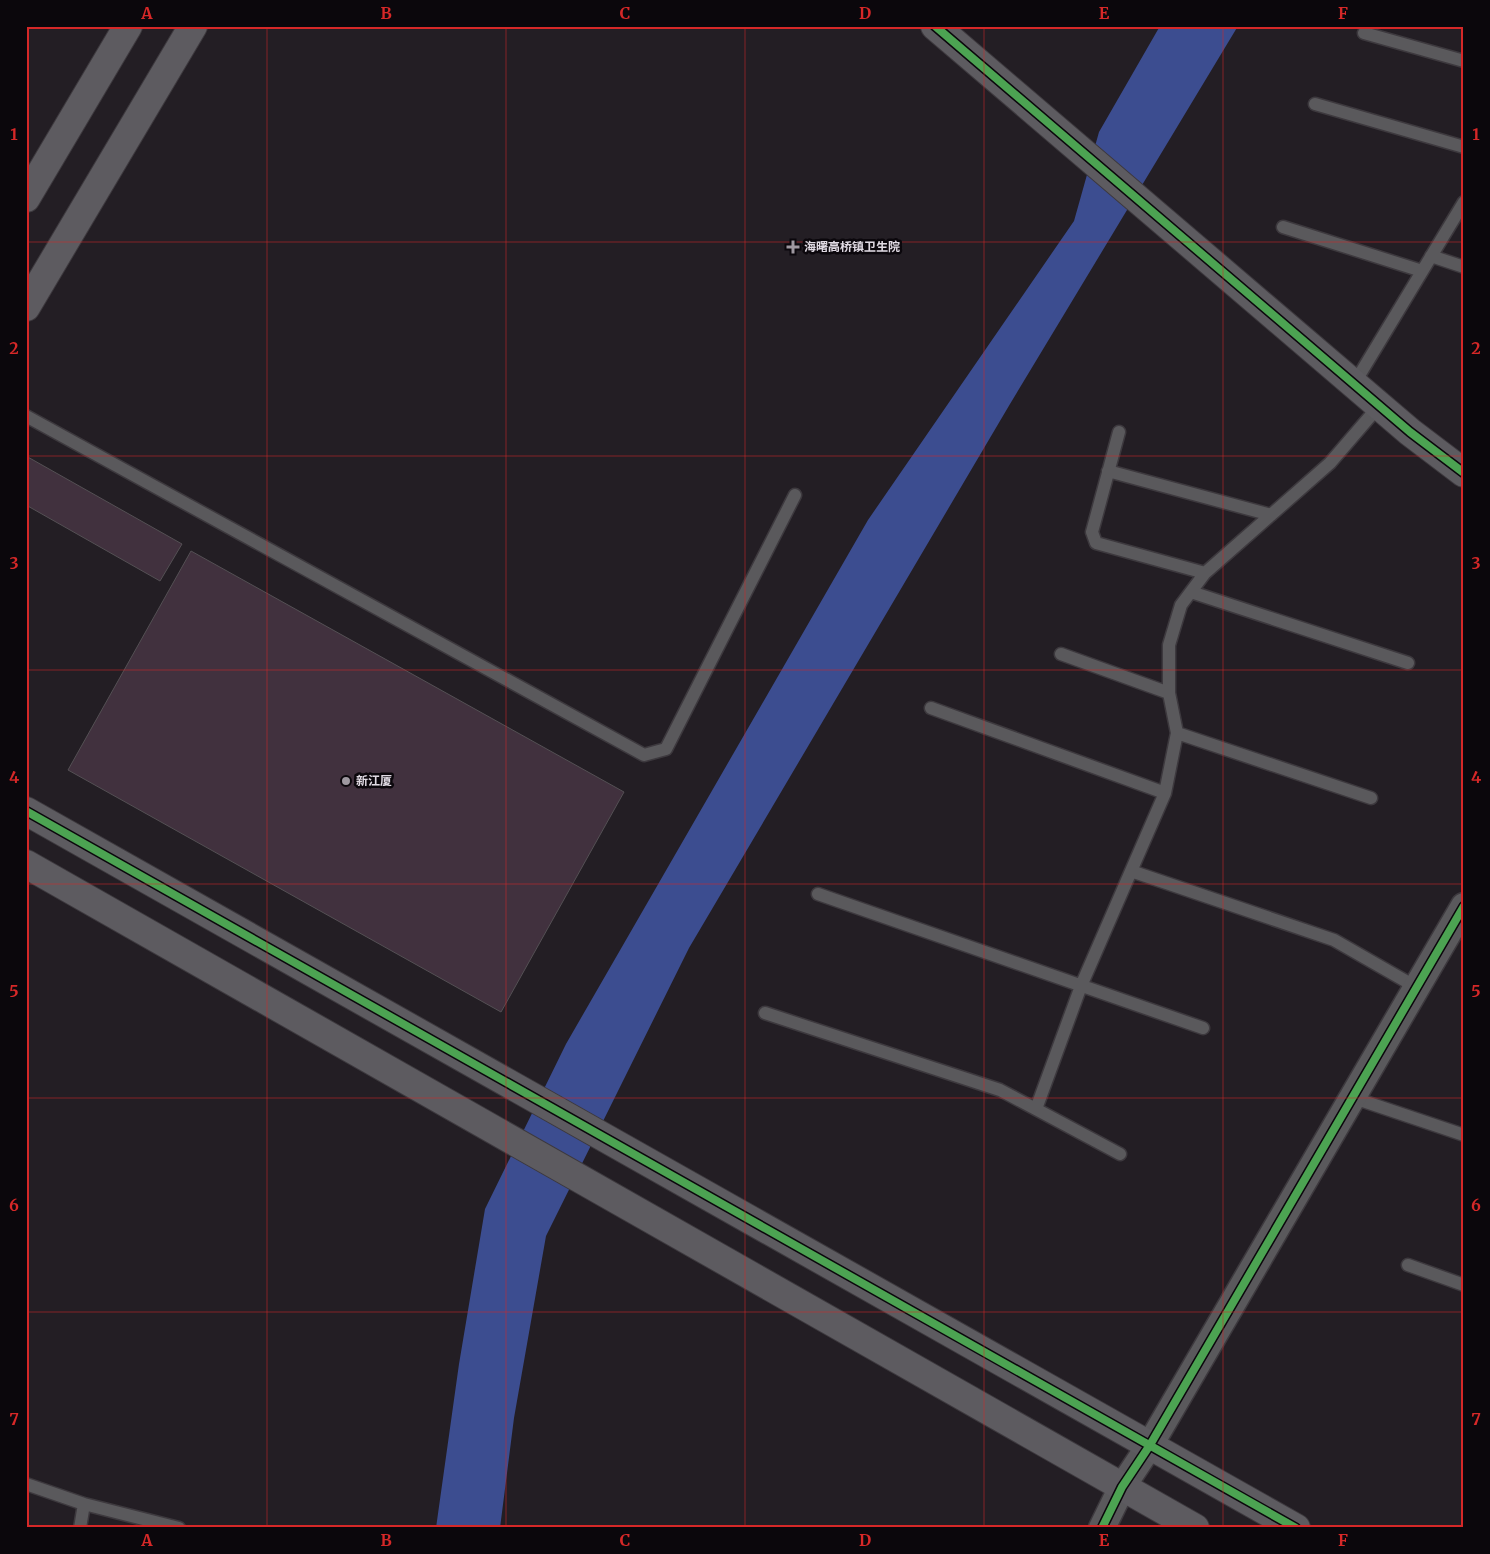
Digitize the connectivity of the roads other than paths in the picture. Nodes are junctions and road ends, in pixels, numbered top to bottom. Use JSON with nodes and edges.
{"nodes":[{"id":1,"x":128,"y":26,"type":"edge"},
{"id":2,"x":193,"y":26,"type":"edge"},
{"id":3,"x":935,"y":26,"type":"edge"},
{"id":4,"x":1364,"y":33,"type":"dead end"},
{"id":5,"x":1464,"y":61,"type":"edge"},
{"id":6,"x":1315,"y":104,"type":"dead end"},
{"id":7,"x":1464,"y":147,"type":"edge"},
{"id":8,"x":26,"y":198,"type":"edge"},
{"id":9,"x":1464,"y":202,"type":"edge"},
{"id":10,"x":1282,"y":227,"type":"dead end"},
{"id":11,"x":1431,"y":256,"type":"junction"},
{"id":12,"x":1464,"y":267,"type":"edge"},
{"id":13,"x":1422,"y":271,"type":"junction"},
{"id":14,"x":26,"y":307,"type":"edge"},
{"id":15,"x":1354,"y":384,"type":"junction"},
{"id":16,"x":1379,"y":406,"type":"junction"},
{"id":17,"x":26,"y":416,"type":"edge"},
{"id":18,"x":1119,"y":432,"type":"dead end"},
{"id":19,"x":1108,"y":471,"type":"junction"},
{"id":20,"x":1464,"y":473,"type":"edge"},
{"id":21,"x":795,"y":495,"type":"dead end"},
{"id":22,"x":1271,"y":515,"type":"junction"},
{"id":23,"x":1204,"y":573,"type":"junction"},
{"id":24,"x":1191,"y":592,"type":"junction"},
{"id":25,"x":1061,"y":654,"type":"dead end"},
{"id":26,"x":1408,"y":663,"type":"dead end"},
{"id":27,"x":1169,"y":694,"type":"junction"},
{"id":28,"x":931,"y":708,"type":"dead end"},
{"id":29,"x":1177,"y":733,"type":"junction"},
{"id":30,"x":1165,"y":793,"type":"junction"},
{"id":31,"x":1371,"y":798,"type":"dead end"},
{"id":32,"x":26,"y":811,"type":"edge"},
{"id":33,"x":26,"y":864,"type":"edge"},
{"id":34,"x":1131,"y":871,"type":"junction"},
{"id":35,"x":818,"y":894,"type":"dead end"},
{"id":36,"x":1464,"y":906,"type":"edge"},
{"id":37,"x":1081,"y":986,"type":"junction"},
{"id":38,"x":1416,"y":987,"type":"junction"},
{"id":39,"x":765,"y":1013,"type":"dead end"},
{"id":40,"x":1203,"y":1028,"type":"dead end"},
{"id":41,"x":1351,"y":1097,"type":"junction"},
{"id":42,"x":1036,"y":1109,"type":"junction"},
{"id":43,"x":1464,"y":1135,"type":"edge"},
{"id":44,"x":1120,"y":1154,"type":"dead end"},
{"id":45,"x":1408,"y":1265,"type":"dead end"},
{"id":46,"x":1464,"y":1285,"type":"edge"},
{"id":47,"x":1150,"y":1445,"type":"junction"},
{"id":48,"x":26,"y":1484,"type":"edge"},
{"id":49,"x":1122,"y":1487,"type":"junction"},
{"id":50,"x":84,"y":1504,"type":"junction"},
{"id":51,"x":80,"y":1528,"type":"edge"},
{"id":52,"x":179,"y":1528,"type":"edge"},
{"id":53,"x":1102,"y":1528,"type":"edge"},
{"id":54,"x":1195,"y":1528,"type":"edge"},
{"id":55,"x":1296,"y":1528,"type":"edge"}],
"edges":[{"from":1,"to":8,"type":"street"},
{"from":2,"to":14,"type":"street"},
{"from":3,"to":15,"type":"street"},
{"from":4,"to":5,"type":"lane"},
{"from":6,"to":7,"type":"lane"},
{"from":9,"to":11,"type":"lane"},
{"from":10,"to":13,"type":"lane"},
{"from":11,"to":12,"type":"lane"},
{"from":11,"to":13,"type":"lane"},
{"from":13,"to":15,"type":"lane"},
{"from":15,"to":16,"type":"street"},
{"from":16,"to":20,"type":"street"},
{"from":16,"to":22,"type":"lane"},
{"from":17,"to":21,"type":"lane"},
{"from":18,"to":19,"type":"lane"},
{"from":19,"to":22,"type":"lane"},
{"from":19,"to":23,"type":"lane"},
{"from":22,"to":23,"type":"lane"},
{"from":23,"to":24,"type":"lane"},
{"from":24,"to":26,"type":"lane"},
{"from":24,"to":27,"type":"lane"},
{"from":25,"to":27,"type":"lane"},
{"from":27,"to":29,"type":"lane"},
{"from":28,"to":30,"type":"lane"},
{"from":29,"to":30,"type":"lane"},
{"from":29,"to":31,"type":"lane"},
{"from":30,"to":34,"type":"lane"},
{"from":32,"to":47,"type":"street"},
{"from":33,"to":49,"type":"street"},
{"from":34,"to":37,"type":"lane"},
{"from":34,"to":38,"type":"lane"},
{"from":35,"to":37,"type":"lane"},
{"from":36,"to":38,"type":"street"},
{"from":37,"to":40,"type":"lane"},
{"from":37,"to":42,"type":"lane"},
{"from":38,"to":41,"type":"street"},
{"from":39,"to":42,"type":"lane"},
{"from":41,"to":43,"type":"lane"},
{"from":41,"to":47,"type":"street"},
{"from":42,"to":44,"type":"lane"},
{"from":45,"to":46,"type":"lane"},
{"from":47,"to":49,"type":"street"},
{"from":47,"to":55,"type":"street"},
{"from":48,"to":50,"type":"lane"},
{"from":49,"to":53,"type":"street"},
{"from":49,"to":54,"type":"street"},
{"from":50,"to":51,"type":"lane"},
{"from":50,"to":52,"type":"lane"}]}
